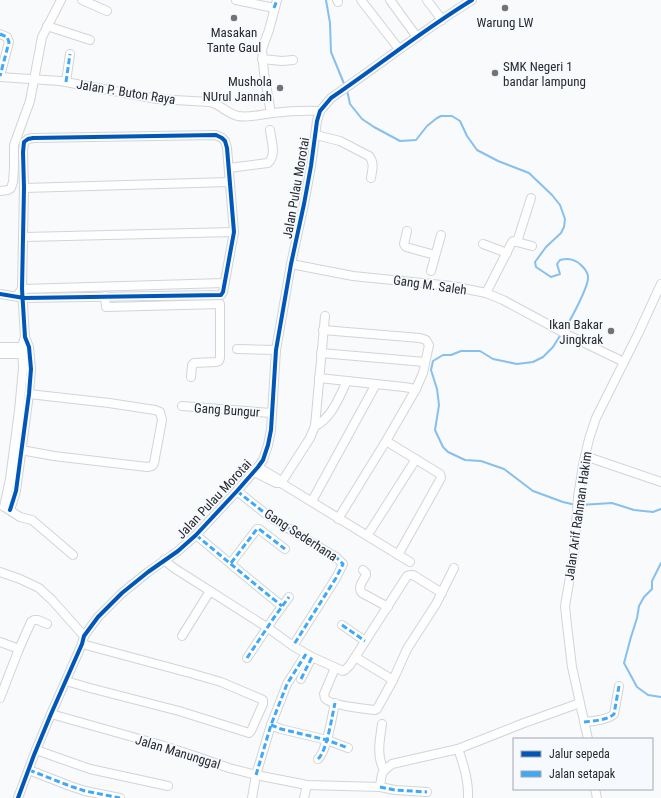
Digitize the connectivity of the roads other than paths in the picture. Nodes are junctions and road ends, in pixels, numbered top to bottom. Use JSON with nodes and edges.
{"nodes":[{"id":1,"x":61,"y":0,"type":"edge"},
{"id":2,"x":82,"y":0,"type":"edge"},
{"id":3,"x":236,"y":0,"type":"edge"},
{"id":4,"x":277,"y":0,"type":"edge"},
{"id":5,"x":361,"y":0,"type":"edge"},
{"id":6,"x":390,"y":0,"type":"edge"},
{"id":7,"x":427,"y":0,"type":"edge"},
{"id":8,"x":472,"y":0,"type":"edge"},
{"id":9,"x":274,"y":8,"type":"junction"},
{"id":10,"x":107,"y":11,"type":"dead end"},
{"id":11,"x":442,"y":20,"type":"junction"},
{"id":12,"x":47,"y":26,"type":"junction"},
{"id":13,"x":0,"y":34,"type":"edge"},
{"id":14,"x":416,"y":37,"type":"junction"},
{"id":15,"x":90,"y":40,"type":"dead end"},
{"id":16,"x":399,"y":49,"type":"junction"},
{"id":17,"x":70,"y":54,"type":"dead end"},
{"id":18,"x":262,"y":59,"type":"junction"},
{"id":19,"x":293,"y":60,"type":"dead end"},
{"id":20,"x":0,"y":76,"type":"edge"},
{"id":21,"x":34,"y":79,"type":"junction"},
{"id":22,"x":66,"y":82,"type":"junction"},
{"id":23,"x":320,"y":111,"type":"junction"},
{"id":24,"x":271,"y":113,"type":"junction"},
{"id":25,"x":270,"y":130,"type":"dead end"},
{"id":26,"x":316,"y":135,"type":"junction"},
{"id":27,"x":229,"y":168,"type":"junction"},
{"id":28,"x":370,"y":178,"type":"dead end"},
{"id":29,"x":229,"y":182,"type":"junction"},
{"id":30,"x":24,"y":188,"type":"junction"},
{"id":31,"x":0,"y":191,"type":"edge"},
{"id":32,"x":531,"y":198,"type":"dead end"},
{"id":33,"x":407,"y":231,"type":"dead end"},
{"id":34,"x":234,"y":232,"type":"junction"},
{"id":35,"x":441,"y":235,"type":"dead end"},
{"id":36,"x":24,"y":237,"type":"junction"},
{"id":37,"x":517,"y":242,"type":"junction"},
{"id":38,"x":483,"y":244,"type":"dead end"},
{"id":39,"x":532,"y":246,"type":"dead end"},
{"id":40,"x":506,"y":253,"type":"junction"},
{"id":41,"x":435,"y":255,"type":"junction"},
{"id":42,"x":291,"y":264,"type":"junction"},
{"id":43,"x":429,"y":278,"type":"junction"},
{"id":44,"x":224,"y":284,"type":"junction"},
{"id":45,"x":660,"y":287,"type":"edge"},
{"id":46,"x":22,"y":289,"type":"junction"},
{"id":47,"x":0,"y":294,"type":"edge"},
{"id":48,"x":222,"y":294,"type":"junction"},
{"id":49,"x":486,"y":294,"type":"junction"},
{"id":50,"x":106,"y":296,"type":"junction"},
{"id":51,"x":20,"y":297,"type":"junction"},
{"id":52,"x":220,"y":304,"type":"junction"},
{"id":53,"x":325,"y":316,"type":"dead end"},
{"id":54,"x":324,"y":330,"type":"junction"},
{"id":55,"x":0,"y":347,"type":"edge"},
{"id":56,"x":237,"y":349,"type":"dead end"},
{"id":57,"x":26,"y":350,"type":"junction"},
{"id":58,"x":276,"y":350,"type":"junction"},
{"id":59,"x":321,"y":353,"type":"junction"},
{"id":60,"x":0,"y":354,"type":"edge"},
{"id":61,"x":425,"y":362,"type":"junction"},
{"id":62,"x":624,"y":362,"type":"junction"},
{"id":63,"x":191,"y":377,"type":"dead end"},
{"id":64,"x":319,"y":378,"type":"junction"},
{"id":65,"x":348,"y":381,"type":"junction"},
{"id":66,"x":376,"y":384,"type":"junction"},
{"id":67,"x":416,"y":389,"type":"junction"},
{"id":68,"x":29,"y":394,"type":"junction"},
{"id":69,"x":182,"y":406,"type":"dead end"},
{"id":70,"x":271,"y":413,"type":"junction"},
{"id":71,"x":315,"y":426,"type":"junction"},
{"id":72,"x":386,"y":442,"type":"junction"},
{"id":73,"x":21,"y":450,"type":"junction"},
{"id":74,"x":585,"y":456,"type":"junction"},
{"id":75,"x":416,"y":459,"type":"junction"},
{"id":76,"x":256,"y":469,"type":"junction"},
{"id":77,"x":661,"y":482,"type":"edge"},
{"id":78,"x":281,"y":483,"type":"junction"},
{"id":79,"x":237,"y":491,"type":"junction"},
{"id":80,"x":312,"y":501,"type":"junction"},
{"id":81,"x":5,"y":507,"type":"edge"},
{"id":82,"x":338,"y":519,"type":"junction"},
{"id":83,"x":196,"y":535,"type":"junction"},
{"id":84,"x":367,"y":536,"type":"junction"},
{"id":85,"x":286,"y":549,"type":"dead end"},
{"id":86,"x":73,"y":555,"type":"dead end"},
{"id":87,"x":398,"y":555,"type":"junction"},
{"id":88,"x":164,"y":560,"type":"junction"},
{"id":89,"x":410,"y":562,"type":"dead end"},
{"id":90,"x":231,"y":564,"type":"junction"},
{"id":91,"x":454,"y":568,"type":"dead end"},
{"id":92,"x":363,"y":570,"type":"dead end"},
{"id":93,"x":0,"y":572,"type":"edge"},
{"id":94,"x":210,"y":591,"type":"junction"},
{"id":95,"x":442,"y":593,"type":"junction"},
{"id":96,"x":289,"y":597,"type":"dead end"},
{"id":97,"x":282,"y":606,"type":"junction"},
{"id":98,"x":388,"y":607,"type":"junction"},
{"id":99,"x":47,"y":624,"type":"dead end"},
{"id":100,"x":342,"y":625,"type":"dead end"},
{"id":101,"x":268,"y":628,"type":"junction"},
{"id":102,"x":182,"y":636,"type":"dead end"},
{"id":103,"x":83,"y":640,"type":"junction"},
{"id":104,"x":365,"y":641,"type":"junction"},
{"id":105,"x":0,"y":642,"type":"edge"},
{"id":106,"x":293,"y":646,"type":"junction"},
{"id":107,"x":19,"y":649,"type":"junction"},
{"id":108,"x":309,"y":656,"type":"junction"},
{"id":109,"x":355,"y":657,"type":"junction"},
{"id":110,"x":248,"y":658,"type":"dead end"},
{"id":111,"x":334,"y":668,"type":"junction"},
{"id":112,"x":301,"y":679,"type":"dead end"},
{"id":113,"x":393,"y":680,"type":"junction"},
{"id":114,"x":66,"y":681,"type":"junction"},
{"id":115,"x":619,"y":686,"type":"dead end"},
{"id":116,"x":0,"y":698,"type":"edge"},
{"id":117,"x":335,"y":703,"type":"junction"},
{"id":118,"x":580,"y":703,"type":"junction"},
{"id":119,"x":50,"y":714,"type":"junction"},
{"id":120,"x":584,"y":722,"type":"junction"},
{"id":121,"x":382,"y":724,"type":"dead end"},
{"id":122,"x":271,"y":725,"type":"junction"},
{"id":123,"x":588,"y":738,"type":"edge"},
{"id":124,"x":326,"y":740,"type":"junction"},
{"id":125,"x":348,"y":748,"type":"dead end"},
{"id":126,"x":458,"y":749,"type":"junction"},
{"id":127,"x":36,"y":750,"type":"junction"},
{"id":128,"x":318,"y":759,"type":"dead end"},
{"id":129,"x":29,"y":770,"type":"junction"},
{"id":130,"x":384,"y":770,"type":"junction"},
{"id":131,"x":256,"y":775,"type":"junction"},
{"id":132,"x":307,"y":785,"type":"junction"},
{"id":133,"x":168,"y":786,"type":"dead end"},
{"id":134,"x":380,"y":787,"type":"junction"},
{"id":135,"x":427,"y":792,"type":"dead end"},
{"id":136,"x":18,"y":798,"type":"edge"},
{"id":137,"x":120,"y":798,"type":"edge"},
{"id":138,"x":252,"y":798,"type":"edge"},
{"id":139,"x":304,"y":798,"type":"edge"},
{"id":140,"x":468,"y":798,"type":"edge"}],
"edges":[{"from":1,"to":12,"type":"street"},
{"from":2,"to":10,"type":"street"},
{"from":3,"to":9,"type":"street"},
{"from":4,"to":9,"type":"street"},
{"from":5,"to":16,"type":"street"},
{"from":6,"to":14,"type":"street"},
{"from":7,"to":11,"type":"street"},
{"from":8,"to":11,"type":"street"},
{"from":9,"to":18,"type":"street"},
{"from":11,"to":14,"type":"street"},
{"from":12,"to":15,"type":"street"},
{"from":12,"to":21,"type":"street"},
{"from":13,"to":20,"type":"street"},
{"from":14,"to":16,"type":"street"},
{"from":16,"to":23,"type":"street"},
{"from":17,"to":22,"type":"street"},
{"from":18,"to":19,"type":"street"},
{"from":18,"to":24,"type":"street"},
{"from":20,"to":21,"type":"street","name":"Jalan P. Buton Raya"},
{"from":21,"to":22,"type":"street","name":"Jalan P. Buton Raya"},
{"from":21,"to":31,"type":"street"},
{"from":22,"to":24,"type":"street","name":"Jalan P. Buton Raya"},
{"from":23,"to":24,"type":"street","name":"Jalan P. Buton Raya"},
{"from":23,"to":26,"type":"street","name":"Jalan Pulau Morotai"},
{"from":25,"to":27,"type":"street"},
{"from":26,"to":28,"type":"street"},
{"from":26,"to":42,"type":"street","name":"Jalan Pulau Morotai"},
{"from":27,"to":29,"type":"street"},
{"from":27,"to":30,"type":"street"},
{"from":29,"to":30,"type":"street"},
{"from":29,"to":34,"type":"street"},
{"from":30,"to":36,"type":"street"},
{"from":32,"to":37,"type":"street"},
{"from":33,"to":41,"type":"street"},
{"from":34,"to":36,"type":"street"},
{"from":34,"to":44,"type":"street"},
{"from":35,"to":41,"type":"street"},
{"from":36,"to":46,"type":"street"},
{"from":37,"to":39,"type":"street"},
{"from":37,"to":40,"type":"street"},
{"from":38,"to":40,"type":"street"},
{"from":40,"to":49,"type":"street"},
{"from":41,"to":43,"type":"street"},
{"from":42,"to":43,"type":"street","name":"Gang M. Saleh"},
{"from":42,"to":58,"type":"street","name":"Jalan Pulau Morotai"},
{"from":43,"to":49,"type":"street","name":"Gang M. Saleh"},
{"from":44,"to":46,"type":"street"},
{"from":44,"to":48,"type":"street"},
{"from":45,"to":62,"type":"street","name":"Jalan Arif Rahman Hakim"},
{"from":46,"to":51,"type":"street"},
{"from":47,"to":51,"type":"street"},
{"from":48,"to":50,"type":"street"},
{"from":48,"to":52,"type":"street"},
{"from":49,"to":62,"type":"street","name":"Gang M. Saleh"},
{"from":50,"to":51,"type":"street"},
{"from":50,"to":52,"type":"street"},
{"from":51,"to":57,"type":"street"},
{"from":52,"to":63,"type":"street"},
{"from":53,"to":54,"type":"street"},
{"from":54,"to":59,"type":"street"},
{"from":54,"to":61,"type":"street"},
{"from":55,"to":57,"type":"street"},
{"from":56,"to":58,"type":"street"},
{"from":57,"to":60,"type":"street"},
{"from":57,"to":68,"type":"street"},
{"from":57,"to":81,"type":"street"},
{"from":58,"to":70,"type":"street","name":"Jalan Pulau Morotai"},
{"from":59,"to":61,"type":"street"},
{"from":59,"to":64,"type":"street"},
{"from":61,"to":67,"type":"street"},
{"from":62,"to":74,"type":"street","name":"Jalan Arif Rahman Hakim"},
{"from":64,"to":65,"type":"street"},
{"from":64,"to":71,"type":"street"},
{"from":65,"to":66,"type":"street"},
{"from":65,"to":71,"type":"street"},
{"from":66,"to":67,"type":"street"},
{"from":66,"to":80,"type":"street"},
{"from":67,"to":72,"type":"street"},
{"from":68,"to":73,"type":"street"},
{"from":68,"to":73,"type":"street"},
{"from":69,"to":70,"type":"street","name":"Gang Bungur"},
{"from":70,"to":76,"type":"street","name":"Jalan Pulau Morotai"},
{"from":71,"to":78,"type":"street"},
{"from":72,"to":75,"type":"street"},
{"from":72,"to":82,"type":"street"},
{"from":73,"to":81,"type":"street"},
{"from":74,"to":77,"type":"street"},
{"from":74,"to":118,"type":"street","name":"Jalan Arif Rahman Hakim"},
{"from":75,"to":84,"type":"street"},
{"from":75,"to":87,"type":"street"},
{"from":76,"to":78,"type":"street"},
{"from":76,"to":79,"type":"street","name":"Jalan Pulau Morotai"},
{"from":78,"to":80,"type":"street"},
{"from":79,"to":83,"type":"street","name":"Jalan Pulau Morotai"},
{"from":79,"to":106,"type":"street","name":"Gang Sederhana"},
{"from":80,"to":82,"type":"street"},
{"from":81,"to":86,"type":"street"},
{"from":82,"to":84,"type":"street"},
{"from":83,"to":88,"type":"street","name":"Jalan Pulau Morotai"},
{"from":83,"to":90,"type":"street"},
{"from":84,"to":87,"type":"street"},
{"from":85,"to":90,"type":"street"},
{"from":87,"to":89,"type":"street"},
{"from":88,"to":94,"type":"street"},
{"from":88,"to":103,"type":"street","name":"Jalan Pulau Morotai"},
{"from":90,"to":97,"type":"street"},
{"from":91,"to":95,"type":"street"},
{"from":92,"to":98,"type":"street"},
{"from":93,"to":103,"type":"street"},
{"from":94,"to":101,"type":"street"},
{"from":94,"to":102,"type":"street"},
{"from":95,"to":98,"type":"street"},
{"from":95,"to":113,"type":"street"},
{"from":96,"to":97,"type":"street"},
{"from":97,"to":101,"type":"street"},
{"from":98,"to":104,"type":"street"},
{"from":99,"to":107,"type":"street"},
{"from":100,"to":104,"type":"street"},
{"from":101,"to":106,"type":"street"},
{"from":101,"to":110,"type":"street"},
{"from":103,"to":114,"type":"street","name":"Jalan Pulau Morotai"},
{"from":103,"to":114,"type":"street"},
{"from":104,"to":109,"type":"street"},
{"from":105,"to":107,"type":"street"},
{"from":106,"to":108,"type":"street"},
{"from":107,"to":116,"type":"street"},
{"from":108,"to":111,"type":"street"},
{"from":108,"to":112,"type":"street"},
{"from":108,"to":122,"type":"street"},
{"from":109,"to":111,"type":"street"},
{"from":109,"to":113,"type":"street"},
{"from":111,"to":117,"type":"street"},
{"from":113,"to":117,"type":"street"},
{"from":114,"to":119,"type":"street","name":"Jalan Pulau Morotai"},
{"from":115,"to":120,"type":"street"},
{"from":117,"to":124,"type":"street"},
{"from":118,"to":120,"type":"street","name":"Jalan Arif Rahman Hakim"},
{"from":118,"to":126,"type":"street"},
{"from":119,"to":127,"type":"street","name":"Jalan Pulau Morotai"},
{"from":119,"to":131,"type":"street","name":"Jalan Manunggal"},
{"from":120,"to":123,"type":"street","name":"Jalan Arif Rahman Hakim"},
{"from":121,"to":130,"type":"street"},
{"from":122,"to":124,"type":"street"},
{"from":122,"to":131,"type":"street"},
{"from":124,"to":125,"type":"street"},
{"from":124,"to":128,"type":"street"},
{"from":126,"to":130,"type":"street"},
{"from":126,"to":140,"type":"street"},
{"from":127,"to":129,"type":"street","name":"Jalan Pulau Morotai"},
{"from":127,"to":133,"type":"street"},
{"from":129,"to":136,"type":"street","name":"Jalan Pulau Morotai"},
{"from":129,"to":137,"type":"street"},
{"from":130,"to":134,"type":"street"},
{"from":131,"to":132,"type":"street","name":"Jalan Manunggal"},
{"from":131,"to":138,"type":"street"},
{"from":132,"to":134,"type":"street","name":"Jalan Manunggal"},
{"from":132,"to":139,"type":"street"},
{"from":134,"to":135,"type":"street","name":"Jalan Manunggal"}]}
